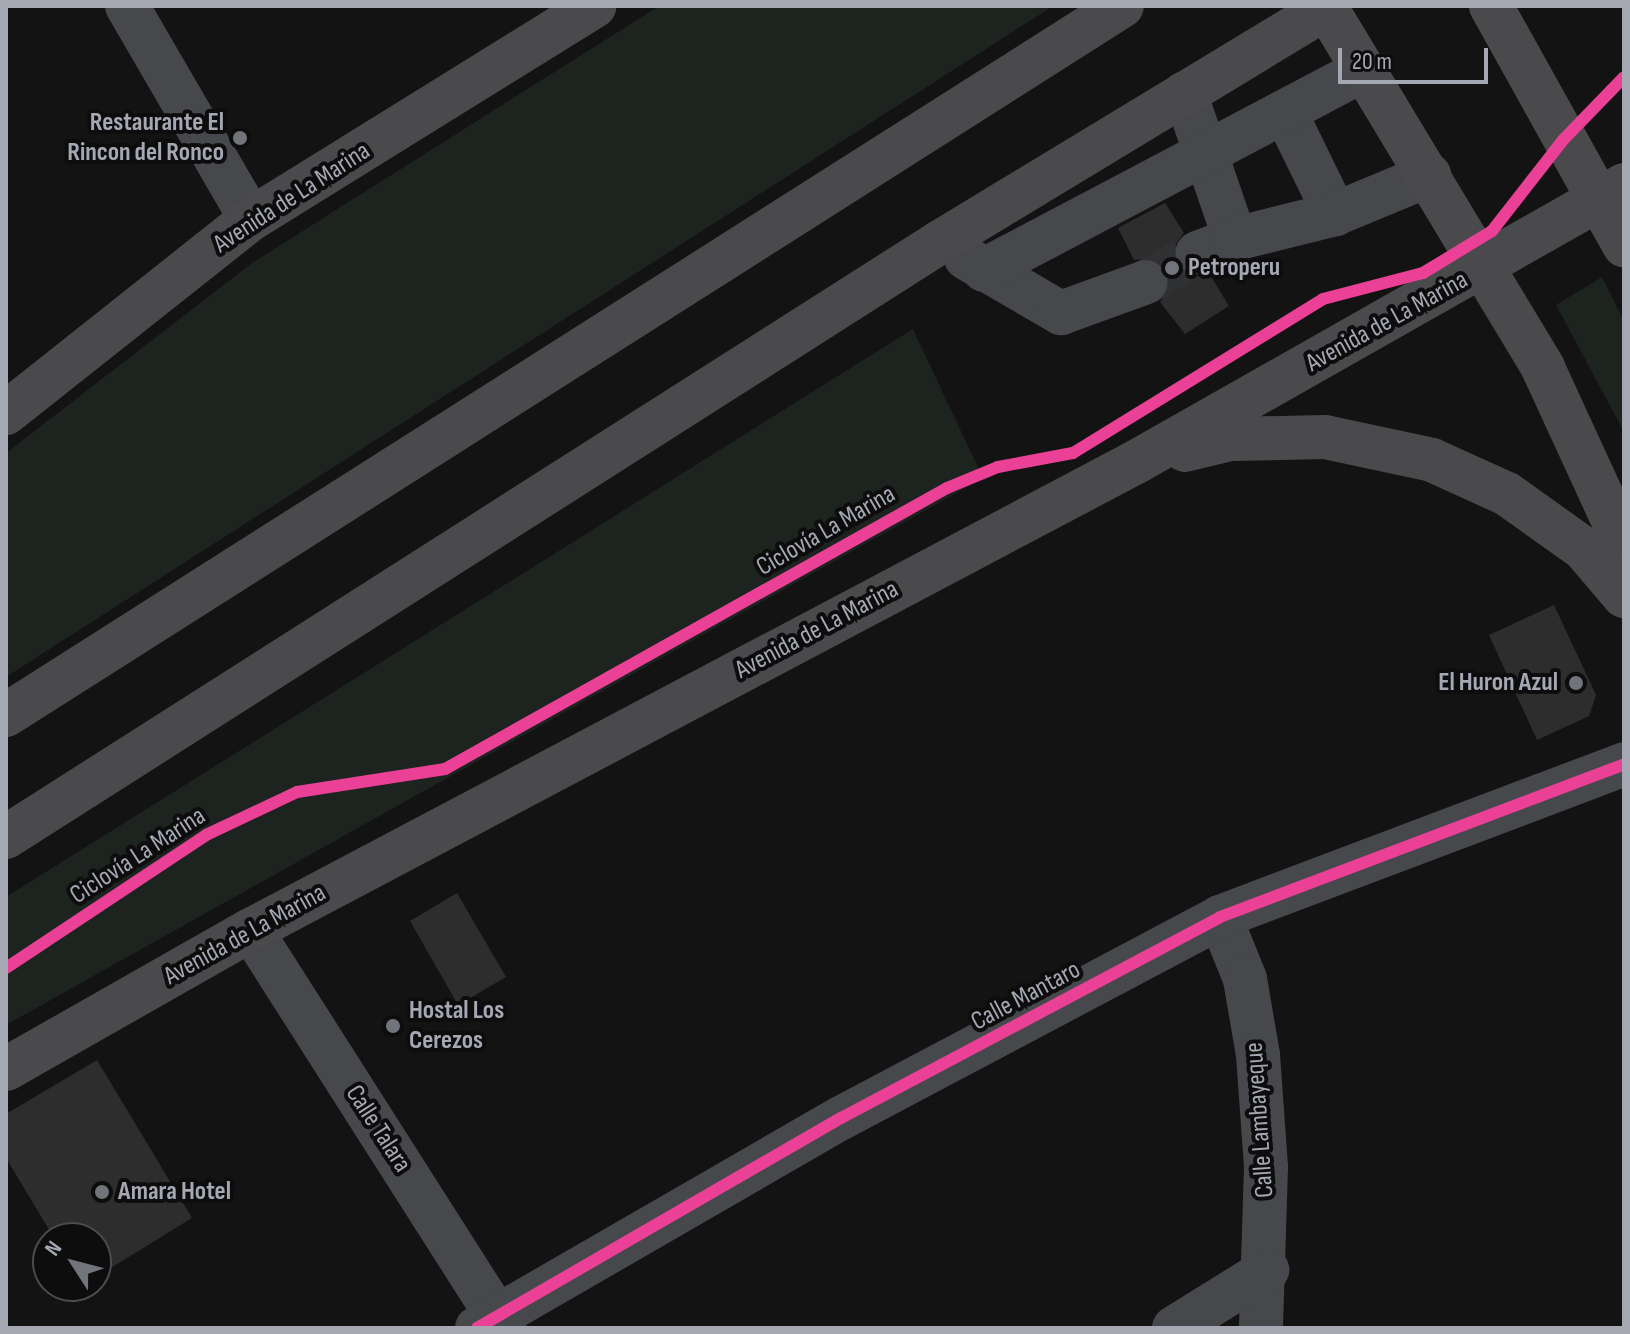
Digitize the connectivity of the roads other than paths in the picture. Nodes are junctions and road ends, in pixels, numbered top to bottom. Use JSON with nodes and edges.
{"nodes":[{"id":1,"x":127,"y":6,"type":"edge"},
{"id":2,"x":594,"y":6,"type":"edge"},
{"id":3,"x":1122,"y":6,"type":"edge"},
{"id":4,"x":1491,"y":6,"type":"edge"},
{"id":5,"x":1327,"y":7,"type":"edge"},
{"id":6,"x":1364,"y":70,"type":"junction"},
{"id":7,"x":1185,"y":93,"type":"junction"},
{"id":8,"x":1285,"y":112,"type":"junction"},
{"id":9,"x":1208,"y":153,"type":"junction"},
{"id":10,"x":1429,"y":175,"type":"junction"},
{"id":11,"x":1611,"y":193,"type":"edge"},
{"id":12,"x":1335,"y":214,"type":"junction"},
{"id":13,"x":251,"y":219,"type":"junction"},
{"id":14,"x":940,"y":242,"type":"junction"},
{"id":15,"x":1624,"y":245,"type":"edge"},
{"id":16,"x":1485,"y":268,"type":"junction"},
{"id":17,"x":984,"y":270,"type":"junction"},
{"id":18,"x":1146,"y":282,"type":"tunnel mouth"},
{"id":19,"x":6,"y":413,"type":"edge"},
{"id":20,"x":1136,"y":462,"type":"junction"},
{"id":21,"x":1624,"y":544,"type":"edge"},
{"id":22,"x":1624,"y":596,"type":"edge"},
{"id":23,"x":6,"y":715,"type":"edge"},
{"id":24,"x":1624,"y":764,"type":"edge"},
{"id":25,"x":6,"y":837,"type":"edge"},
{"id":26,"x":1220,"y":917,"type":"junction"},
{"id":27,"x":251,"y":930,"type":"junction"},
{"id":28,"x":6,"y":1069,"type":"edge"},
{"id":29,"x":1267,"y":1270,"type":"junction"},
{"id":30,"x":493,"y":1324,"type":"edge"},
{"id":31,"x":1174,"y":1328,"type":"edge"},
{"id":32,"x":1261,"y":1328,"type":"edge"}],
"edges":[{"from":1,"to":13,"type":"street"},
{"from":2,"to":13,"type":"main road","name":"Avenida de La Marina"},
{"from":3,"to":23,"type":"main road"},
{"from":4,"to":11,"type":"main road"},
{"from":5,"to":6,"type":"main road"},
{"from":5,"to":7,"type":"main road"},
{"from":6,"to":8,"type":"street"},
{"from":6,"to":10,"type":"main road"},
{"from":7,"to":9,"type":"street"},
{"from":7,"to":14,"type":"main road"},
{"from":8,"to":9,"type":"street"},
{"from":8,"to":12,"type":"street"},
{"from":9,"to":12,"type":"street"},
{"from":9,"to":17,"type":"street"},
{"from":10,"to":12,"type":"street"},
{"from":10,"to":16,"type":"main road"},
{"from":11,"to":15,"type":"main road"},
{"from":11,"to":16,"type":"main road","name":"Avenida de La Marina"},
{"from":13,"to":19,"type":"main road","name":"Avenida de La Marina"},
{"from":14,"to":17,"type":"street"},
{"from":14,"to":25,"type":"main road"},
{"from":16,"to":20,"type":"main road","name":"Avenida de La Marina"},
{"from":16,"to":21,"type":"main road"},
{"from":17,"to":18,"type":"street"},
{"from":20,"to":22,"type":"main road"},
{"from":20,"to":27,"type":"main road","name":"Avenida de La Marina"},
{"from":24,"to":26,"type":"street","name":"Calle Mantaro"},
{"from":26,"to":29,"type":"street","name":"Calle Lambayeque"},
{"from":26,"to":30,"type":"street","name":"Calle Mantaro"},
{"from":27,"to":28,"type":"main road","name":"Avenida de La Marina"},
{"from":27,"to":30,"type":"street","name":"Calle Talara"},
{"from":29,"to":31,"type":"street"},
{"from":29,"to":32,"type":"street","name":"Calle Lambayeque"}]}
